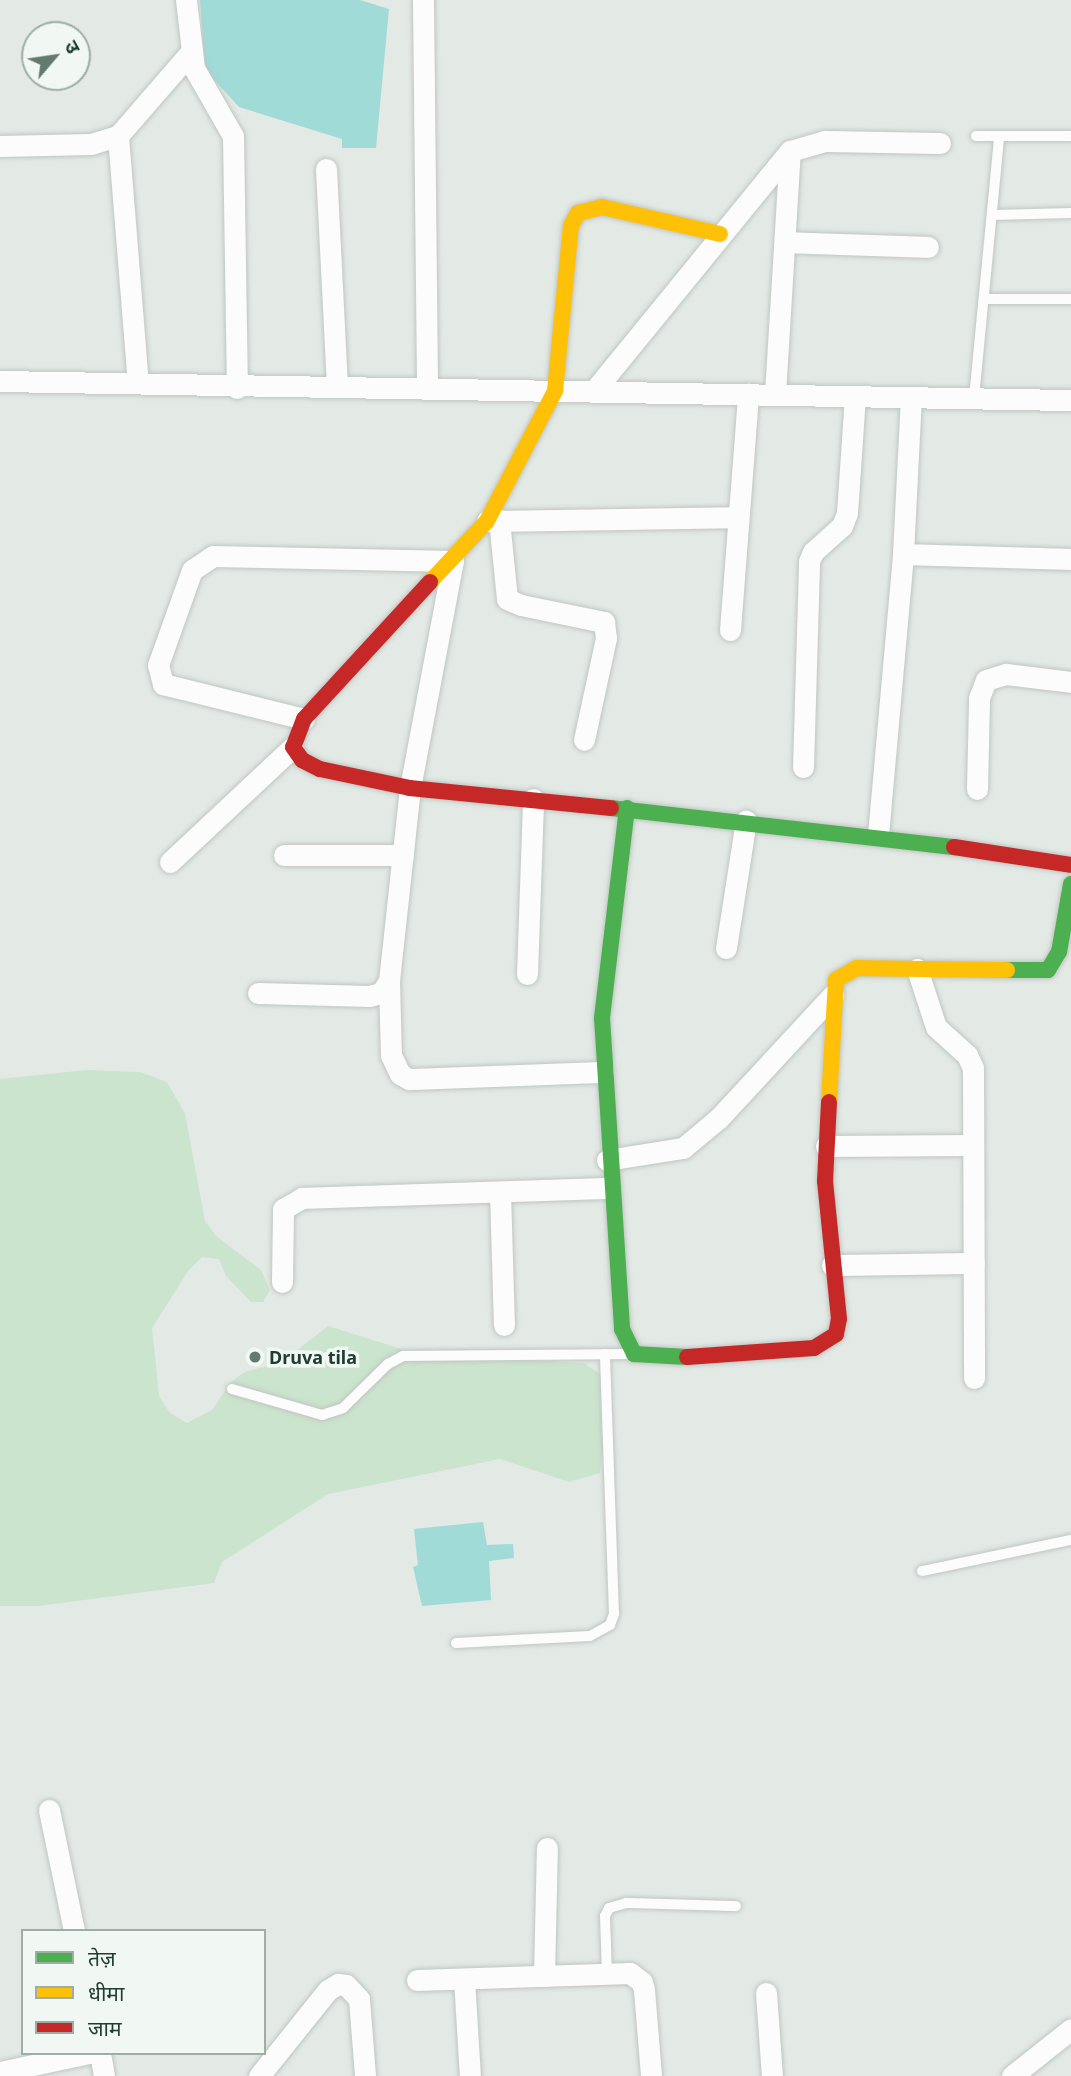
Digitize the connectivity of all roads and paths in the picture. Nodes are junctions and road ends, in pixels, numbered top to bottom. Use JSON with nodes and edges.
{"nodes":[{"id":1,"x":186,"y":0,"type":"edge"},
{"id":2,"x":423,"y":0,"type":"edge"},
{"id":3,"x":190,"y":54,"type":"junction"},
{"id":4,"x":118,"y":136,"type":"junction"},
{"id":5,"x":976,"y":136,"type":"dead end"},
{"id":6,"x":999,"y":136,"type":"junction"},
{"id":7,"x":1071,"y":136,"type":"edge"},
{"id":8,"x":940,"y":143,"type":"dead end"},
{"id":9,"x":0,"y":146,"type":"edge"},
{"id":10,"x":790,"y":151,"type":"junction"},
{"id":11,"x":326,"y":169,"type":"dead end"},
{"id":12,"x":1071,"y":214,"type":"edge"},
{"id":13,"x":992,"y":215,"type":"junction"},
{"id":14,"x":720,"y":234,"type":"junction"},
{"id":15,"x":785,"y":242,"type":"junction"},
{"id":16,"x":928,"y":247,"type":"dead end"},
{"id":17,"x":984,"y":299,"type":"junction"},
{"id":18,"x":1071,"y":299,"type":"edge"},
{"id":19,"x":0,"y":381,"type":"edge"},
{"id":20,"x":138,"y":382,"type":"junction"},
{"id":21,"x":337,"y":385,"type":"junction"},
{"id":22,"x":427,"y":387,"type":"junction"},
{"id":23,"x":237,"y":388,"type":"junction"},
{"id":24,"x":555,"y":391,"type":"junction"},
{"id":25,"x":594,"y":391,"type":"junction"},
{"id":26,"x":748,"y":394,"type":"junction"},
{"id":27,"x":775,"y":394,"type":"junction"},
{"id":28,"x":855,"y":396,"type":"junction"},
{"id":29,"x":911,"y":397,"type":"junction"},
{"id":30,"x":974,"y":398,"type":"junction"},
{"id":31,"x":1071,"y":400,"type":"edge"},
{"id":32,"x":738,"y":517,"type":"junction"},
{"id":33,"x":493,"y":521,"type":"junction"},
{"id":34,"x":903,"y":554,"type":"junction"},
{"id":35,"x":1071,"y":559,"type":"edge"},
{"id":36,"x":453,"y":561,"type":"junction"},
{"id":37,"x":730,"y":630,"type":"dead end"},
{"id":38,"x":1071,"y":682,"type":"edge"},
{"id":39,"x":304,"y":719,"type":"junction"},
{"id":40,"x":584,"y":740,"type":"dead end"},
{"id":41,"x":293,"y":747,"type":"junction"},
{"id":42,"x":803,"y":767,"type":"dead end"},
{"id":43,"x":410,"y":788,"type":"junction"},
{"id":44,"x":977,"y":789,"type":"dead end"},
{"id":45,"x":533,"y":799,"type":"junction"},
{"id":46,"x":627,"y":808,"type":"junction"},
{"id":47,"x":746,"y":821,"type":"junction"},
{"id":48,"x":878,"y":835,"type":"junction"},
{"id":49,"x":284,"y":855,"type":"dead end"},
{"id":50,"x":403,"y":855,"type":"junction"},
{"id":51,"x":170,"y":862,"type":"dead end"},
{"id":52,"x":1071,"y":865,"type":"edge"},
{"id":53,"x":1071,"y":884,"type":"edge"},
{"id":54,"x":726,"y":948,"type":"dead end"},
{"id":55,"x":918,"y":969,"type":"junction"},
{"id":56,"x":527,"y":974,"type":"dead end"},
{"id":57,"x":389,"y":981,"type":"junction"},
{"id":58,"x":258,"y":993,"type":"dead end"},
{"id":59,"x":832,"y":995,"type":"junction"},
{"id":60,"x":603,"y":1072,"type":"junction"},
{"id":61,"x":973,"y":1145,"type":"junction"},
{"id":62,"x":826,"y":1146,"type":"junction"},
{"id":63,"x":607,"y":1160,"type":"junction"},
{"id":64,"x":609,"y":1188,"type":"junction"},
{"id":65,"x":500,"y":1192,"type":"junction"},
{"id":66,"x":974,"y":1263,"type":"junction"},
{"id":67,"x":832,"y":1265,"type":"junction"},
{"id":68,"x":282,"y":1282,"type":"dead end"},
{"id":69,"x":504,"y":1325,"type":"dead end"},
{"id":70,"x":605,"y":1354,"type":"junction"},
{"id":71,"x":634,"y":1354,"type":"junction"},
{"id":72,"x":974,"y":1378,"type":"dead end"},
{"id":73,"x":232,"y":1389,"type":"dead end"},
{"id":74,"x":1071,"y":1540,"type":"edge"},
{"id":75,"x":922,"y":1571,"type":"dead end"},
{"id":76,"x":456,"y":1643,"type":"dead end"},
{"id":77,"x":49,"y":1810,"type":"dead end"},
{"id":78,"x":547,"y":1848,"type":"dead end"},
{"id":79,"x":736,"y":1906,"type":"dead end"},
{"id":80,"x":74,"y":1929,"type":"edge"},
{"id":81,"x":607,"y":1974,"type":"junction"},
{"id":82,"x":544,"y":1976,"type":"junction"},
{"id":83,"x":464,"y":1979,"type":"junction"},
{"id":84,"x":417,"y":1980,"type":"dead end"},
{"id":85,"x":766,"y":1993,"type":"dead end"},
{"id":86,"x":1071,"y":2029,"type":"edge"},
{"id":87,"x":80,"y":2055,"type":"edge"},
{"id":88,"x":100,"y":2055,"type":"edge"},
{"id":89,"x":0,"y":2072,"type":"edge"},
{"id":90,"x":104,"y":2076,"type":"edge"},
{"id":91,"x":259,"y":2076,"type":"edge"},
{"id":92,"x":365,"y":2076,"type":"edge"},
{"id":93,"x":470,"y":2076,"type":"edge"},
{"id":94,"x":651,"y":2076,"type":"edge"},
{"id":95,"x":772,"y":2076,"type":"edge"},
{"id":96,"x":1012,"y":2076,"type":"edge"}],
"edges":[{"from":1,"to":3,"type":"street"},
{"from":2,"to":22,"type":"street"},
{"from":3,"to":4,"type":"street"},
{"from":3,"to":23,"type":"street"},
{"from":4,"to":9,"type":"street"},
{"from":4,"to":20,"type":"street"},
{"from":5,"to":6,"type":"lane"},
{"from":6,"to":7,"type":"lane"},
{"from":6,"to":13,"type":"lane"},
{"from":8,"to":10,"type":"street"},
{"from":10,"to":14,"type":"street"},
{"from":10,"to":15,"type":"street"},
{"from":11,"to":21,"type":"street"},
{"from":12,"to":13,"type":"lane"},
{"from":13,"to":17,"type":"lane"},
{"from":14,"to":24,"type":"street"},
{"from":14,"to":25,"type":"street"},
{"from":15,"to":16,"type":"street"},
{"from":15,"to":27,"type":"street"},
{"from":17,"to":18,"type":"lane"},
{"from":17,"to":30,"type":"lane"},
{"from":19,"to":20,"type":"street"},
{"from":20,"to":23,"type":"street"},
{"from":21,"to":22,"type":"street"},
{"from":21,"to":23,"type":"street"},
{"from":22,"to":24,"type":"street"},
{"from":24,"to":25,"type":"street"},
{"from":24,"to":33,"type":"street"},
{"from":25,"to":26,"type":"street"},
{"from":26,"to":27,"type":"street"},
{"from":26,"to":32,"type":"street"},
{"from":27,"to":28,"type":"street"},
{"from":28,"to":29,"type":"street"},
{"from":28,"to":42,"type":"street"},
{"from":29,"to":30,"type":"street"},
{"from":29,"to":34,"type":"street"},
{"from":30,"to":31,"type":"street"},
{"from":32,"to":33,"type":"street"},
{"from":32,"to":37,"type":"street"},
{"from":33,"to":36,"type":"street"},
{"from":33,"to":40,"type":"street"},
{"from":34,"to":35,"type":"street"},
{"from":34,"to":48,"type":"street"},
{"from":36,"to":39,"type":"street"},
{"from":36,"to":39,"type":"street"},
{"from":36,"to":43,"type":"street"},
{"from":38,"to":44,"type":"street"},
{"from":39,"to":41,"type":"street"},
{"from":41,"to":43,"type":"street"},
{"from":41,"to":51,"type":"street"},
{"from":43,"to":45,"type":"street"},
{"from":43,"to":50,"type":"street"},
{"from":45,"to":46,"type":"street"},
{"from":45,"to":56,"type":"street"},
{"from":46,"to":47,"type":"street"},
{"from":46,"to":60,"type":"street"},
{"from":47,"to":48,"type":"street"},
{"from":47,"to":54,"type":"street"},
{"from":48,"to":52,"type":"street"},
{"from":49,"to":50,"type":"street"},
{"from":50,"to":57,"type":"street"},
{"from":53,"to":55,"type":"street"},
{"from":55,"to":59,"type":"street"},
{"from":55,"to":61,"type":"street"},
{"from":57,"to":58,"type":"street"},
{"from":57,"to":60,"type":"street"},
{"from":59,"to":62,"type":"street"},
{"from":59,"to":63,"type":"street"},
{"from":60,"to":63,"type":"street"},
{"from":61,"to":62,"type":"street"},
{"from":61,"to":66,"type":"street"},
{"from":62,"to":67,"type":"street"},
{"from":63,"to":64,"type":"street"},
{"from":64,"to":65,"type":"street"},
{"from":64,"to":71,"type":"street"},
{"from":65,"to":68,"type":"street"},
{"from":65,"to":69,"type":"street"},
{"from":66,"to":67,"type":"street"},
{"from":66,"to":72,"type":"street"},
{"from":67,"to":71,"type":"street"},
{"from":70,"to":71,"type":"lane"},
{"from":70,"to":73,"type":"lane"},
{"from":70,"to":76,"type":"lane"},
{"from":74,"to":75,"type":"lane"},
{"from":77,"to":80,"type":"street"},
{"from":78,"to":82,"type":"street"},
{"from":79,"to":81,"type":"lane"},
{"from":81,"to":82,"type":"street"},
{"from":81,"to":94,"type":"street"},
{"from":82,"to":83,"type":"street"},
{"from":83,"to":84,"type":"street"},
{"from":83,"to":93,"type":"street"},
{"from":85,"to":95,"type":"street"},
{"from":86,"to":96,"type":"street"},
{"from":87,"to":89,"type":"street"},
{"from":88,"to":90,"type":"street"},
{"from":91,"to":92,"type":"street"}]}
